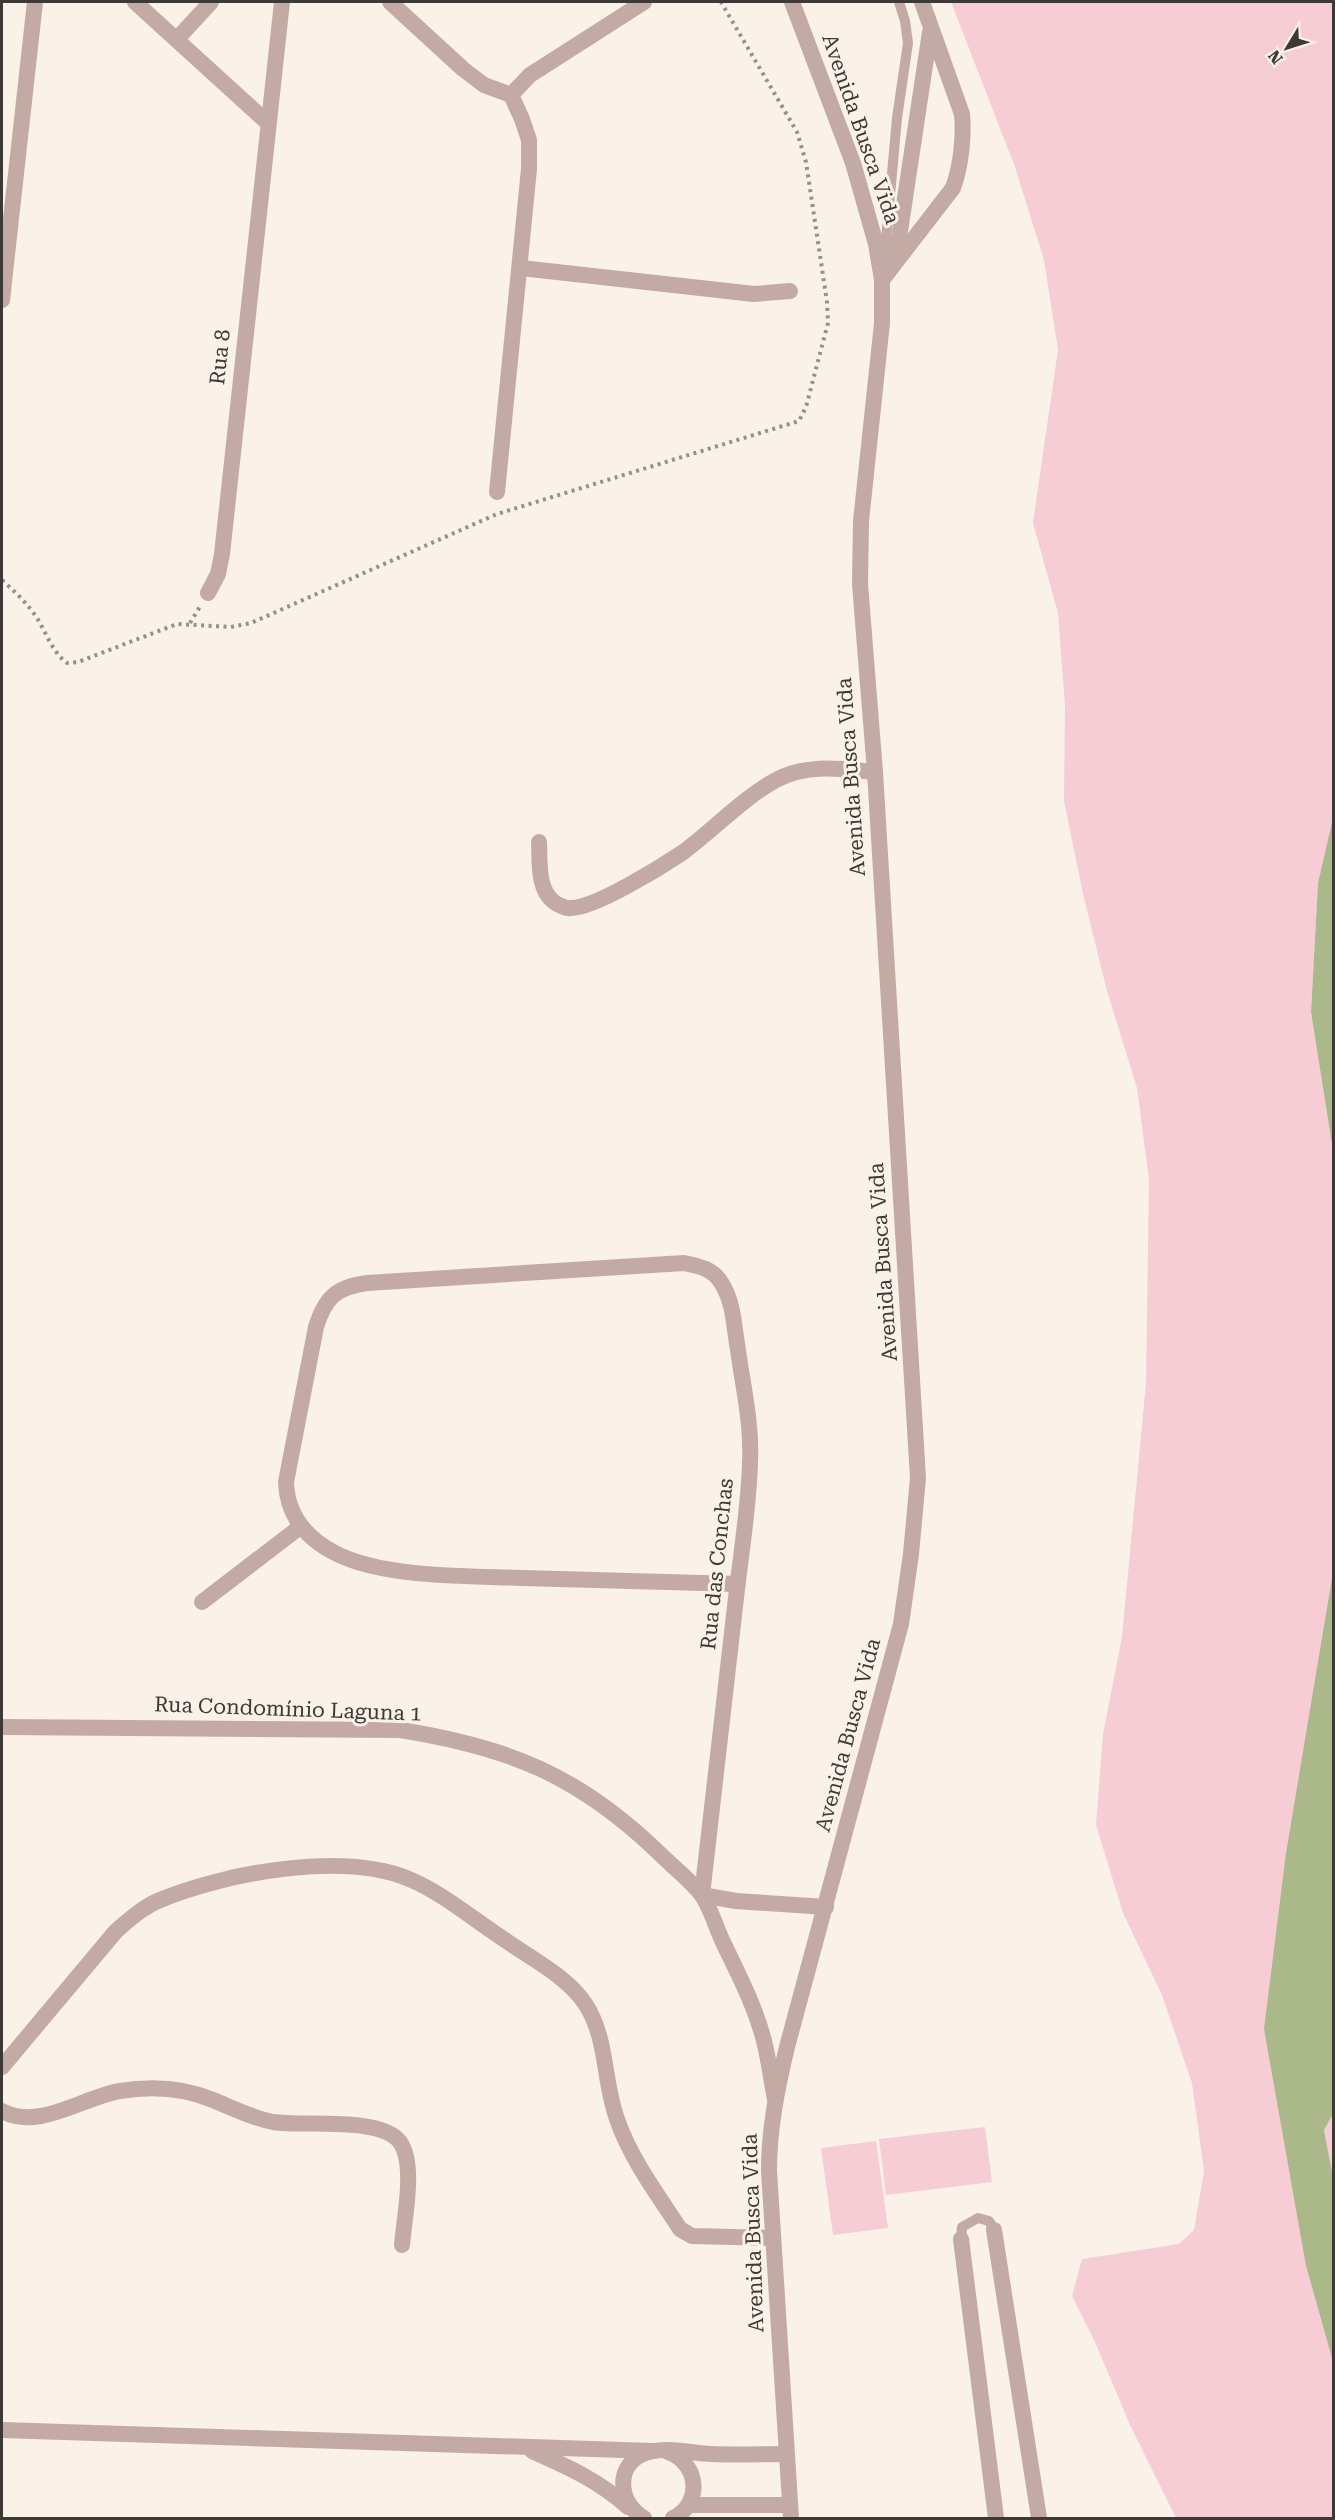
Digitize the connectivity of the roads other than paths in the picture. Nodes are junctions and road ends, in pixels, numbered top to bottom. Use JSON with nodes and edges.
{"nodes":[{"id":1,"x":34,"y":2,"type":"edge"},
{"id":2,"x":135,"y":2,"type":"edge"},
{"id":3,"x":211,"y":2,"type":"edge"},
{"id":4,"x":282,"y":2,"type":"edge"},
{"id":5,"x":390,"y":2,"type":"edge"},
{"id":6,"x":644,"y":2,"type":"edge"},
{"id":7,"x":792,"y":2,"type":"edge"},
{"id":8,"x":899,"y":2,"type":"edge"},
{"id":9,"x":922,"y":2,"type":"edge"},
{"id":10,"x":931,"y":28,"type":"junction"},
{"id":11,"x":177,"y":39,"type":"junction"},
{"id":12,"x":511,"y":95,"type":"junction"},
{"id":13,"x":268,"y":123,"type":"junction"},
{"id":14,"x":896,"y":260,"type":"junction"},
{"id":15,"x":521,"y":268,"type":"junction"},
{"id":16,"x":882,"y":280,"type":"junction"},
{"id":17,"x":790,"y":291,"type":"dead end"},
{"id":18,"x":2,"y":300,"type":"edge"},
{"id":19,"x":497,"y":492,"type":"dead end"},
{"id":20,"x":208,"y":593,"type":"dead end"},
{"id":21,"x":875,"y":772,"type":"junction"},
{"id":22,"x":538,"y":842,"type":"dead end"},
{"id":23,"x":300,"y":1527,"type":"junction"},
{"id":24,"x":738,"y":1584,"type":"junction"},
{"id":25,"x":202,"y":1602,"type":"dead end"},
{"id":26,"x":2,"y":1727,"type":"edge"},
{"id":27,"x":702,"y":1895,"type":"junction"},
{"id":28,"x":826,"y":1907,"type":"junction"},
{"id":29,"x":2,"y":2067,"type":"edge"},
{"id":30,"x":775,"y":2099,"type":"junction"},
{"id":31,"x":2,"y":2111,"type":"edge"},
{"id":32,"x":994,"y":2230,"type":"joint"},
{"id":33,"x":773,"y":2238,"type":"junction"},
{"id":34,"x":961,"y":2239,"type":"joint"},
{"id":35,"x":402,"y":2245,"type":"dead end"},
{"id":36,"x":2,"y":2430,"type":"edge"},
{"id":37,"x":526,"y":2448,"type":"junction"},
{"id":38,"x":659,"y":2451,"type":"junction"},
{"id":39,"x":786,"y":2454,"type":"junction"},
{"id":40,"x":688,"y":2510,"type":"edge"},
{"id":41,"x":790,"y":2512,"type":"edge"},
{"id":42,"x":639,"y":2516,"type":"edge"},
{"id":43,"x":673,"y":2518,"type":"edge"},
{"id":44,"x":996,"y":2518,"type":"edge"},
{"id":45,"x":1039,"y":2518,"type":"edge"}],
"edges":[{"from":1,"to":18,"type":"street"},
{"from":2,"to":11,"type":"street"},
{"from":3,"to":11,"type":"street"},
{"from":4,"to":13,"type":"street","name":"Rua 8"},
{"from":5,"to":12,"type":"street"},
{"from":6,"to":12,"type":"street"},
{"from":7,"to":16,"type":"street","name":"Avenida Busca Vida"},
{"from":8,"to":16,"type":"lane"},
{"from":9,"to":10,"type":"street"},
{"from":10,"to":14,"type":"street"},
{"from":10,"to":14,"type":"street"},
{"from":11,"to":13,"type":"street"},
{"from":12,"to":15,"type":"street"},
{"from":13,"to":20,"type":"street","name":"Rua 8"},
{"from":14,"to":16,"type":"street"},
{"from":15,"to":17,"type":"street"},
{"from":15,"to":19,"type":"street"},
{"from":16,"to":21,"type":"street","name":"Avenida Busca Vida"},
{"from":21,"to":22,"type":"street"},
{"from":21,"to":28,"type":"street","name":"Avenida Busca Vida"},
{"from":23,"to":24,"type":"street"},
{"from":23,"to":24,"type":"street","name":"Rua das Conchas"},
{"from":23,"to":25,"type":"street"},
{"from":24,"to":27,"type":"street","name":"Rua das Conchas"},
{"from":26,"to":27,"type":"street","name":"Rua Condomínio Laguna 1"},
{"from":27,"to":28,"type":"street"},
{"from":27,"to":30,"type":"street","name":"Rua Condomínio Laguna 1"},
{"from":28,"to":30,"type":"street","name":"Avenida Busca Vida"},
{"from":29,"to":33,"type":"street"},
{"from":30,"to":33,"type":"street","name":"Avenida Busca Vida"},
{"from":31,"to":35,"type":"street"},
{"from":32,"to":34,"type":"lane"},
{"from":32,"to":45,"type":"street"},
{"from":33,"to":39,"type":"street","name":"Avenida Busca Vida"},
{"from":34,"to":44,"type":"street"},
{"from":36,"to":37,"type":"street"},
{"from":37,"to":38,"type":"street"},
{"from":37,"to":42,"type":"street"},
{"from":38,"to":39,"type":"street"},
{"from":38,"to":40,"type":"street"},
{"from":38,"to":42,"type":"street"},
{"from":39,"to":41,"type":"street","name":"Avenida Busca Vida"},
{"from":40,"to":41,"type":"street"},
{"from":40,"to":43,"type":"street"}]}
